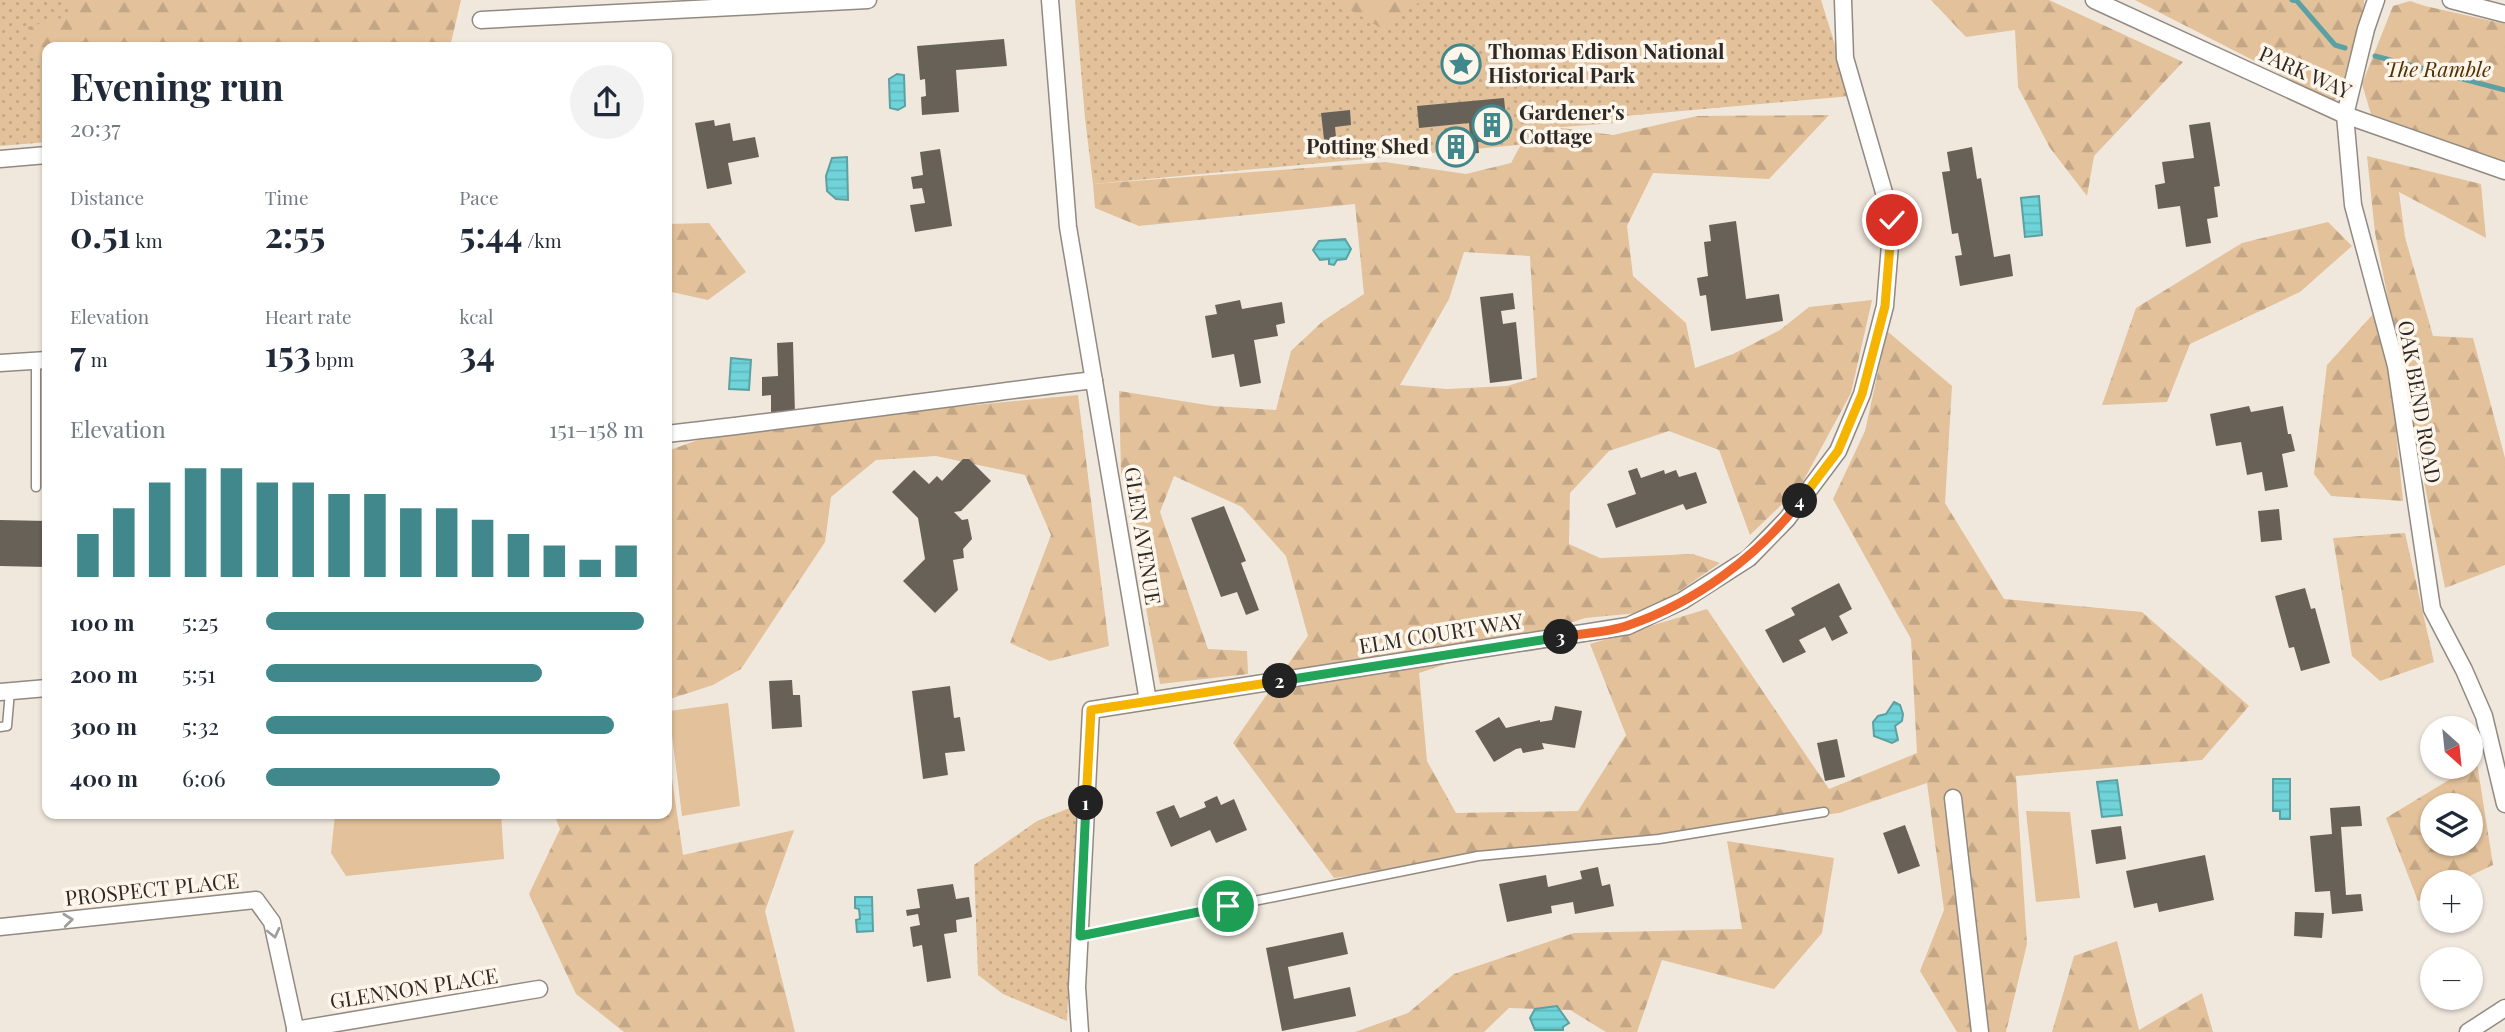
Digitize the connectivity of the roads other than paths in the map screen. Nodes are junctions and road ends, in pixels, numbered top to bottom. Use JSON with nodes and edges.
{"nodes":[{"id":1,"x":868,"y":0,"type":"edge"},
{"id":2,"x":1050,"y":0,"type":"edge"},
{"id":3,"x":1843,"y":0,"type":"edge"},
{"id":4,"x":2094,"y":0,"type":"edge"},
{"id":5,"x":2376,"y":0,"type":"edge"},
{"id":6,"x":2451,"y":0,"type":"edge"},
{"id":7,"x":645,"y":5,"type":"edge"},
{"id":8,"x":2505,"y":14,"type":"edge"},
{"id":9,"x":481,"y":20,"type":"dead end"},
{"id":10,"x":2345,"y":115,"type":"junction"},
{"id":11,"x":42,"y":155,"type":"edge"},
{"id":12,"x":0,"y":159,"type":"edge"},
{"id":13,"x":2505,"y":171,"type":"edge"},
{"id":14,"x":42,"y":361,"type":"edge"},
{"id":15,"x":0,"y":363,"type":"edge"},
{"id":16,"x":1094,"y":380,"type":"junction"},
{"id":17,"x":672,"y":433,"type":"edge"},
{"id":18,"x":36,"y":487,"type":"dead end"},
{"id":19,"x":42,"y":688,"type":"edge"},
{"id":20,"x":5,"y":691,"type":"edge"},
{"id":21,"x":1148,"y":701,"type":"junction"},
{"id":22,"x":0,"y":727,"type":"edge"},
{"id":23,"x":1953,"y":798,"type":"dead end"},
{"id":24,"x":2505,"y":804,"type":"edge"},
{"id":25,"x":1824,"y":812,"type":"dead end"},
{"id":26,"x":0,"y":927,"type":"edge"},
{"id":27,"x":1080,"y":936,"type":"junction"},
{"id":28,"x":539,"y":989,"type":"dead end"},
{"id":29,"x":2505,"y":1008,"type":"edge"},
{"id":30,"x":295,"y":1031,"type":"edge"},
{"id":31,"x":1080,"y":1032,"type":"edge"},
{"id":32,"x":1980,"y":1032,"type":"edge"},
{"id":33,"x":2468,"y":1032,"type":"edge"}],
"edges":[{"from":1,"to":7,"type":"street"},
{"from":2,"to":16,"type":"street","name":"GLEN AVENUE"},
{"from":3,"to":21,"type":"street","name":"ELM COURT WAY"},
{"from":4,"to":10,"type":"street","name":"PARK WAY"},
{"from":5,"to":10,"type":"street","name":"OAK BEND ROAD"},
{"from":6,"to":8,"type":"street"},
{"from":7,"to":9,"type":"street"},
{"from":10,"to":13,"type":"street","name":"PARK WAY"},
{"from":10,"to":24,"type":"street","name":"OAK BEND ROAD"},
{"from":11,"to":12,"type":"street"},
{"from":14,"to":15,"type":"street"},
{"from":14,"to":18,"type":"lane"},
{"from":16,"to":17,"type":"street"},
{"from":16,"to":21,"type":"street","name":"GLEN AVENUE"},
{"from":19,"to":20,"type":"street"},
{"from":20,"to":22,"type":"lane"},
{"from":21,"to":27,"type":"street"},
{"from":23,"to":32,"type":"street"},
{"from":25,"to":27,"type":"lane"},
{"from":26,"to":30,"type":"street","name":"PROSPECT PLACE","one_way":true},
{"from":27,"to":31,"type":"street"},
{"from":28,"to":30,"type":"street","name":"GLENNON PLACE"},
{"from":29,"to":33,"type":"street"}]}
